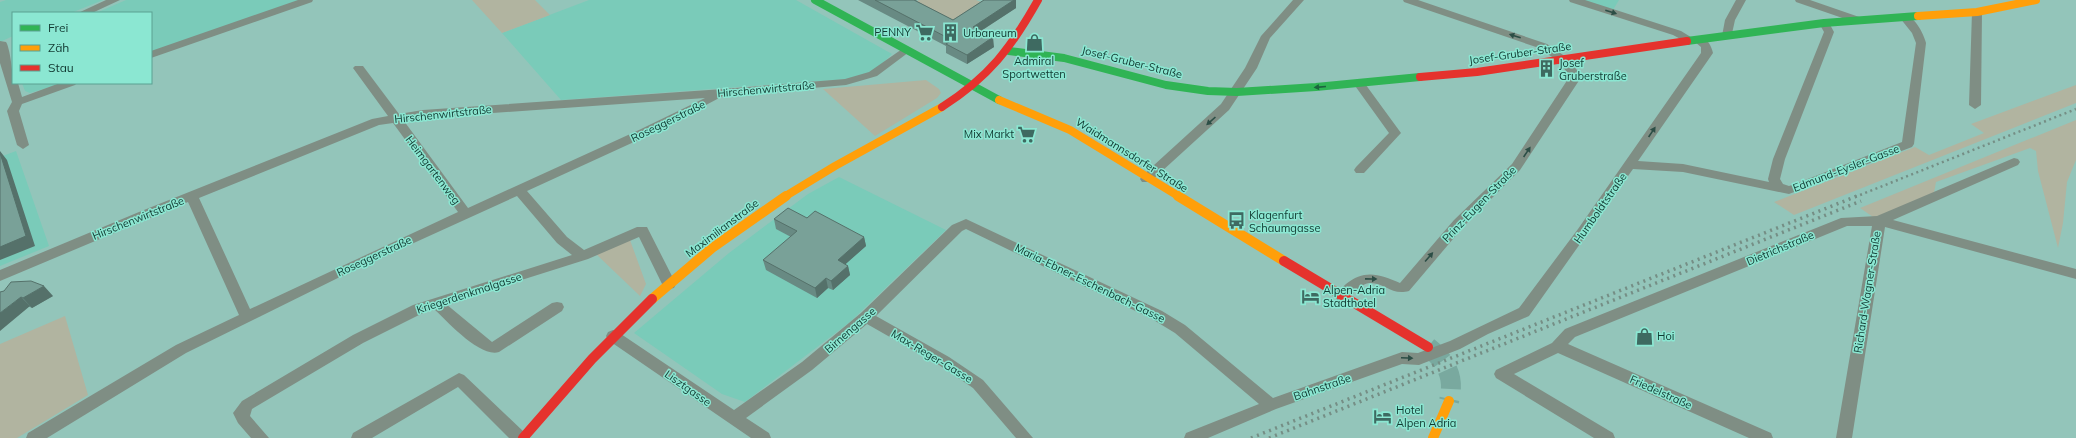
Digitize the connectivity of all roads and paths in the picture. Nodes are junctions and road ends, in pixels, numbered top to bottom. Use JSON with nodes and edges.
{"nodes":[{"id":1,"x":114,"y":0,"type":"edge"},
{"id":2,"x":308,"y":0,"type":"edge"},
{"id":3,"x":814,"y":0,"type":"edge"},
{"id":4,"x":1038,"y":0,"type":"edge"},
{"id":5,"x":1299,"y":0,"type":"edge"},
{"id":6,"x":1408,"y":0,"type":"edge"},
{"id":7,"x":1574,"y":0,"type":"edge"},
{"id":8,"x":1741,"y":0,"type":"edge"},
{"id":9,"x":1800,"y":0,"type":"edge"},
{"id":10,"x":2036,"y":0,"type":"edge"},
{"id":11,"x":85,"y":12,"type":"edge"},
{"id":12,"x":1978,"y":12,"type":"junction"},
{"id":13,"x":1905,"y":18,"type":"junction"},
{"id":14,"x":1861,"y":21,"type":"junction"},
{"id":15,"x":1824,"y":23,"type":"junction"},
{"id":16,"x":1727,"y":36,"type":"junction"},
{"id":17,"x":1695,"y":40,"type":"junction"},
{"id":18,"x":5,"y":43,"type":"edge"},
{"id":19,"x":905,"y":50,"type":"junction"},
{"id":20,"x":1009,"y":51,"type":"junction"},
{"id":21,"x":152,"y":55,"type":"edge"},
{"id":22,"x":1562,"y":59,"type":"junction"},
{"id":23,"x":359,"y":68,"type":"dead end"},
{"id":24,"x":12,"y":83,"type":"edge"},
{"id":25,"x":1359,"y":83,"type":"junction"},
{"id":26,"x":12,"y":84,"type":"edge"},
{"id":27,"x":68,"y":84,"type":"edge"},
{"id":28,"x":974,"y":88,"type":"junction"},
{"id":29,"x":1237,"y":92,"type":"junction"},
{"id":30,"x":724,"y":93,"type":"junction"},
{"id":31,"x":18,"y":102,"type":"junction"},
{"id":32,"x":1976,"y":105,"type":"dead end"},
{"id":33,"x":394,"y":118,"type":"junction"},
{"id":34,"x":23,"y":145,"type":"dead end"},
{"id":35,"x":2014,"y":162,"type":"dead end"},
{"id":36,"x":1631,"y":165,"type":"junction"},
{"id":37,"x":1360,"y":170,"type":"dead end"},
{"id":38,"x":1146,"y":179,"type":"junction"},
{"id":39,"x":1778,"y":188,"type":"junction"},
{"id":40,"x":519,"y":190,"type":"junction"},
{"id":41,"x":192,"y":196,"type":"junction"},
{"id":42,"x":466,"y":214,"type":"junction"},
{"id":43,"x":1879,"y":221,"type":"junction"},
{"id":44,"x":957,"y":228,"type":"joint"},
{"id":45,"x":583,"y":256,"type":"junction"},
{"id":46,"x":2076,"y":274,"type":"edge"},
{"id":47,"x":0,"y":276,"type":"edge"},
{"id":48,"x":669,"y":284,"type":"junction"},
{"id":49,"x":1342,"y":296,"type":"junction"},
{"id":50,"x":435,"y":302,"type":"junction"},
{"id":51,"x":557,"y":307,"type":"dead end"},
{"id":52,"x":247,"y":317,"type":"junction"},
{"id":53,"x":866,"y":317,"type":"junction"},
{"id":54,"x":613,"y":336,"type":"junction"},
{"id":55,"x":1455,"y":345,"type":"joint"},
{"id":56,"x":1428,"y":347,"type":"tunnel mouth"},
{"id":57,"x":1557,"y":347,"type":"junction"},
{"id":58,"x":1449,"y":401,"type":"tunnel mouth"},
{"id":59,"x":1271,"y":405,"type":"junction"},
{"id":60,"x":734,"y":419,"type":"junction"},
{"id":61,"x":34,"y":438,"type":"edge"},
{"id":62,"x":261,"y":438,"type":"edge"},
{"id":63,"x":359,"y":438,"type":"edge"},
{"id":64,"x":519,"y":438,"type":"edge"},
{"id":65,"x":523,"y":438,"type":"edge"},
{"id":66,"x":763,"y":438,"type":"edge"},
{"id":67,"x":1025,"y":438,"type":"edge"},
{"id":68,"x":1192,"y":438,"type":"edge"},
{"id":69,"x":1433,"y":438,"type":"edge"},
{"id":70,"x":1607,"y":438,"type":"edge"},
{"id":71,"x":1765,"y":438,"type":"edge"},
{"id":72,"x":1844,"y":438,"type":"edge"}],
"edges":[{"from":1,"to":11,"type":"street"},
{"from":2,"to":21,"type":"street"},
{"from":3,"to":19,"type":"street","name":"Waidmannsdorfer Straße"},
{"from":4,"to":20,"type":"street","name":"Maximilianstraße"},
{"from":5,"to":29,"type":"street"},
{"from":22,"to":6,"type":"street","one_way":true},
{"from":7,"to":17,"type":"street","one_way":true},
{"from":8,"to":16,"type":"street"},
{"from":9,"to":14,"type":"street"},
{"from":10,"to":12,"type":"street","name":"Josef-Gruber-Straße"},
{"from":12,"to":13,"type":"street","name":"Josef-Gruber-Straße"},
{"from":12,"to":32,"type":"street"},
{"from":13,"to":14,"type":"street","name":"Josef-Gruber-Straße"},
{"from":13,"to":39,"type":"street","name":"Edmund-Eysler-Gasse"},
{"from":14,"to":15,"type":"street","name":"Josef-Gruber-Straße"},
{"from":15,"to":16,"type":"street","name":"Josef-Gruber-Straße"},
{"from":15,"to":39,"type":"street"},
{"from":16,"to":17,"type":"street","name":"Josef-Gruber-Straße"},
{"from":17,"to":22,"type":"street","name":"Josef-Gruber-Straße"},
{"from":36,"to":17,"type":"street","name":"Humboldtstraße","one_way":true},
{"from":18,"to":24,"type":"street"},
{"from":19,"to":28,"type":"street","name":"Waidmannsdorfer Straße"},
{"from":19,"to":30,"type":"street","name":"Hirschenwirtstraße"},
{"from":20,"to":28,"type":"street","name":"Maximilianstraße"},
{"from":20,"to":29,"type":"street","name":"Josef-Gruber-Straße"},
{"from":22,"to":25,"type":"street","name":"Josef-Gruber-Straße"},
{"from":49,"to":22,"type":"street","name":"Prinz-Eugen-Straße","one_way":true},
{"from":23,"to":33,"type":"street","name":"Heimgartenweg"},
{"from":25,"to":29,"type":"street","name":"Josef-Gruber-Straße","one_way":true},
{"from":25,"to":37,"type":"street"},
{"from":26,"to":31,"type":"street"},
{"from":27,"to":31,"type":"street"},
{"from":28,"to":38,"type":"street","name":"Waidmannsdorfer Straße"},
{"from":28,"to":48,"type":"street","name":"Maximilianstraße"},
{"from":29,"to":38,"type":"street","one_way":true},
{"from":30,"to":33,"type":"street","name":"Hirschenwirtstraße"},
{"from":30,"to":40,"type":"street","name":"Roseggerstraße"},
{"from":31,"to":34,"type":"street"},
{"from":33,"to":41,"type":"street","name":"Hirschenwirtstraße"},
{"from":33,"to":42,"type":"street","name":"Heimgartenweg"},
{"from":35,"to":43,"type":"street","name":"Richard-Wagner-Straße"},
{"from":36,"to":39,"type":"street","name":"Edmund-Eysler-Gasse"},
{"from":36,"to":55,"type":"street","name":"Humboldtstraße"},
{"from":38,"to":49,"type":"street","name":"Waidmannsdorfer Straße"},
{"from":40,"to":42,"type":"street","name":"Roseggerstraße"},
{"from":40,"to":45,"type":"street"},
{"from":41,"to":47,"type":"street","name":"Hirschenwirtstraße"},
{"from":41,"to":52,"type":"street"},
{"from":42,"to":52,"type":"street","name":"Roseggerstraße"},
{"from":43,"to":46,"type":"street","name":"Dietrichstraße"},
{"from":43,"to":57,"type":"street","name":"Dietrichstraße"},
{"from":43,"to":72,"type":"street","name":"Richard-Wagner-Straße"},
{"from":44,"to":53,"type":"street","name":"Birnengasse"},
{"from":44,"to":59,"type":"street","name":"Maria-Ebner-Eschenbach-Gasse"},
{"from":45,"to":48,"type":"street","name":"Kriegerdenkmalgasse"},
{"from":45,"to":50,"type":"street","name":"Kriegerdenkmalgasse"},
{"from":48,"to":54,"type":"street","name":"Maximilianstraße"},
{"from":49,"to":56,"type":"street","name":"Waidmannsdorfer Straße"},
{"from":50,"to":51,"type":"street"},
{"from":50,"to":62,"type":"street","name":"Kriegerdenkmalgasse"},
{"from":52,"to":61,"type":"street","name":"Roseggerstraße"},
{"from":53,"to":60,"type":"street","name":"Birnengasse"},
{"from":53,"to":67,"type":"street","name":"Max-Reger-Gasse"},
{"from":54,"to":60,"type":"street","name":"Lisztgasse"},
{"from":54,"to":65,"type":"street","name":"Maximilianstraße"},
{"from":59,"to":55,"type":"street","name":"Bahnstraße","one_way":true},
{"from":57,"to":70,"type":"street","name":"Dietrichstraße"},
{"from":57,"to":71,"type":"street","name":"Friedelstraße"},
{"from":58,"to":69,"type":"street"},
{"from":59,"to":68,"type":"street","name":"Bahnstraße"},
{"from":60,"to":66,"type":"street","name":"Lisztgasse"},
{"from":63,"to":64,"type":"street"}]}
